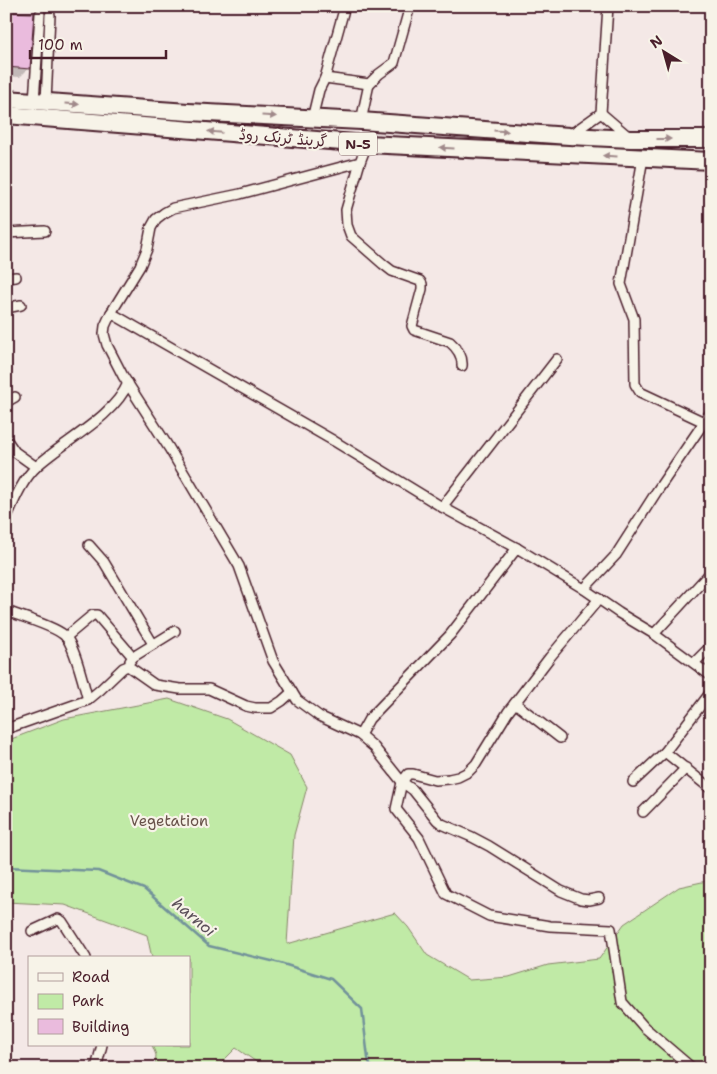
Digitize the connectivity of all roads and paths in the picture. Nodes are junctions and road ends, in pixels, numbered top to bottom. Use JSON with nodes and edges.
{"nodes":[{"id":1,"x":345,"y":6,"type":"edge"},
{"id":2,"x":410,"y":6,"type":"edge"},
{"id":3,"x":608,"y":6,"type":"edge"},
{"id":4,"x":45,"y":15,"type":"tunnel mouth"},
{"id":5,"x":325,"y":78,"type":"junction"},
{"id":6,"x":369,"y":84,"type":"junction"},
{"id":7,"x":6,"y":99,"type":"edge"},
{"id":8,"x":42,"y":107,"type":"junction"},
{"id":9,"x":601,"y":113,"type":"junction"},
{"id":10,"x":6,"y":115,"type":"edge"},
{"id":11,"x":312,"y":118,"type":"junction"},
{"id":12,"x":361,"y":121,"type":"junction"},
{"id":13,"x":569,"y":136,"type":"junction"},
{"id":14,"x":632,"y":139,"type":"junction"},
{"id":15,"x":711,"y":139,"type":"edge"},
{"id":16,"x":367,"y":144,"type":"junction"},
{"id":17,"x":643,"y":158,"type":"junction"},
{"id":18,"x":711,"y":161,"type":"edge"},
{"id":19,"x":360,"y":162,"type":"junction"},
{"id":20,"x":46,"y":231,"type":"dead end"},
{"id":21,"x":6,"y":233,"type":"edge"},
{"id":22,"x":20,"y":305,"type":"dead end"},
{"id":23,"x":6,"y":308,"type":"edge"},
{"id":24,"x":111,"y":313,"type":"junction"},
{"id":25,"x":557,"y":359,"type":"dead end"},
{"id":26,"x":462,"y":366,"type":"dead end"},
{"id":27,"x":128,"y":382,"type":"junction"},
{"id":28,"x":16,"y":397,"type":"dead end"},
{"id":29,"x":6,"y":402,"type":"edge"},
{"id":30,"x":711,"y":412,"type":"edge"},
{"id":31,"x":704,"y":422,"type":"junction"},
{"id":32,"x":6,"y":439,"type":"edge"},
{"id":33,"x":36,"y":467,"type":"junction"},
{"id":34,"x":442,"y":507,"type":"junction"},
{"id":35,"x":6,"y":519,"type":"edge"},
{"id":36,"x":89,"y":545,"type":"dead end"},
{"id":37,"x":517,"y":548,"type":"junction"},
{"id":38,"x":711,"y":572,"type":"edge"},
{"id":39,"x":584,"y":589,"type":"junction"},
{"id":40,"x":599,"y":599,"type":"junction"},
{"id":41,"x":6,"y":612,"type":"edge"},
{"id":42,"x":175,"y":631,"type":"dead end"},
{"id":43,"x":654,"y":634,"type":"junction"},
{"id":44,"x":66,"y":637,"type":"junction"},
{"id":45,"x":153,"y":644,"type":"junction"},
{"id":46,"x":711,"y":646,"type":"edge"},
{"id":47,"x":133,"y":657,"type":"junction"},
{"id":48,"x":694,"y":663,"type":"junction"},
{"id":49,"x":128,"y":666,"type":"junction"},
{"id":50,"x":711,"y":676,"type":"edge"},
{"id":51,"x":292,"y":692,"type":"junction"},
{"id":52,"x":711,"y":692,"type":"edge"},
{"id":53,"x":88,"y":700,"type":"junction"},
{"id":54,"x":514,"y":703,"type":"junction"},
{"id":55,"x":6,"y":729,"type":"edge"},
{"id":56,"x":360,"y":735,"type":"junction"},
{"id":57,"x":560,"y":738,"type":"dead end"},
{"id":58,"x":665,"y":752,"type":"junction"},
{"id":59,"x":686,"y":768,"type":"junction"},
{"id":60,"x":402,"y":782,"type":"junction"},
{"id":61,"x":633,"y":782,"type":"dead end"},
{"id":62,"x":711,"y":789,"type":"edge"},
{"id":63,"x":643,"y":812,"type":"dead end"},
{"id":64,"x":598,"y":898,"type":"dead end"},
{"id":65,"x":32,"y":931,"type":"dead end"},
{"id":66,"x":85,"y":956,"type":"edge"},
{"id":67,"x":102,"y":1046,"type":"edge"},
{"id":68,"x":96,"y":1068,"type":"edge"},
{"id":69,"x":692,"y":1068,"type":"edge"}],
"edges":[{"from":1,"to":5,"type":"street"},
{"from":2,"to":6,"type":"street"},
{"from":3,"to":9,"type":"street"},
{"from":4,"to":8,"type":"street"},
{"from":5,"to":6,"type":"street"},
{"from":5,"to":11,"type":"street"},
{"from":6,"to":12,"type":"street"},
{"from":7,"to":8,"type":"highway","name":"گرینڈ ٹرنک روڈ","number":"N-5"},
{"from":8,"to":10,"type":"highway","name":"گرینڈ ٹرنک روڈ","number":"N-5"},
{"from":8,"to":11,"type":"highway","name":"گرینڈ ٹرنک روڈ","number":"N-5","one_way":true},
{"from":16,"to":8,"type":"highway","name":"گرینڈ ٹرنک روڈ","number":"N-5","one_way":true},
{"from":9,"to":13,"type":"street"},
{"from":9,"to":14,"type":"street"},
{"from":11,"to":12,"type":"highway","name":"گرینڈ ٹرنک روڈ","number":"N-5"},
{"from":12,"to":13,"type":"highway","name":"گرینڈ ٹرنک روڈ","number":"N-5","one_way":true},
{"from":13,"to":14,"type":"highway","name":"گرینڈ ٹرنک روڈ","number":"N-5"},
{"from":14,"to":15,"type":"highway","name":"گرینڈ ٹرنک روڈ","number":"N-5","one_way":true},
{"from":17,"to":16,"type":"highway","name":"گرینڈ ٹرنک روڈ","number":"N-5","one_way":true},
{"from":16,"to":19,"type":"street"},
{"from":17,"to":18,"type":"highway","name":"گرینڈ ٹرنک روڈ","number":"N-5"},
{"from":17,"to":31,"type":"street"},
{"from":19,"to":24,"type":"street"},
{"from":19,"to":26,"type":"street"},
{"from":20,"to":21,"type":"street"},
{"from":22,"to":23,"type":"street"},
{"from":24,"to":27,"type":"street"},
{"from":24,"to":34,"type":"street"},
{"from":25,"to":34,"type":"street"},
{"from":27,"to":33,"type":"street"},
{"from":27,"to":51,"type":"street"},
{"from":28,"to":29,"type":"street"},
{"from":30,"to":31,"type":"street"},
{"from":31,"to":39,"type":"street"},
{"from":32,"to":33,"type":"street"},
{"from":33,"to":35,"type":"street"},
{"from":34,"to":37,"type":"street"},
{"from":36,"to":45,"type":"street"},
{"from":37,"to":39,"type":"street"},
{"from":37,"to":56,"type":"street"},
{"from":38,"to":43,"type":"street"},
{"from":39,"to":40,"type":"street"},
{"from":40,"to":43,"type":"street"},
{"from":40,"to":54,"type":"street"},
{"from":41,"to":44,"type":"street"},
{"from":42,"to":45,"type":"street"},
{"from":43,"to":48,"type":"street"},
{"from":44,"to":47,"type":"street"},
{"from":44,"to":53,"type":"street"},
{"from":45,"to":47,"type":"street"},
{"from":46,"to":48,"type":"street"},
{"from":47,"to":49,"type":"street"},
{"from":48,"to":50,"type":"street"},
{"from":49,"to":51,"type":"street"},
{"from":49,"to":53,"type":"street"},
{"from":51,"to":56,"type":"street"},
{"from":52,"to":58,"type":"street"},
{"from":53,"to":55,"type":"street"},
{"from":54,"to":57,"type":"street"},
{"from":54,"to":60,"type":"street"},
{"from":56,"to":60,"type":"street"},
{"from":58,"to":59,"type":"street"},
{"from":58,"to":61,"type":"street"},
{"from":59,"to":62,"type":"street"},
{"from":59,"to":63,"type":"street"},
{"from":60,"to":64,"type":"street"},
{"from":60,"to":69,"type":"street"},
{"from":65,"to":66,"type":"street"},
{"from":67,"to":68,"type":"street"}]}
